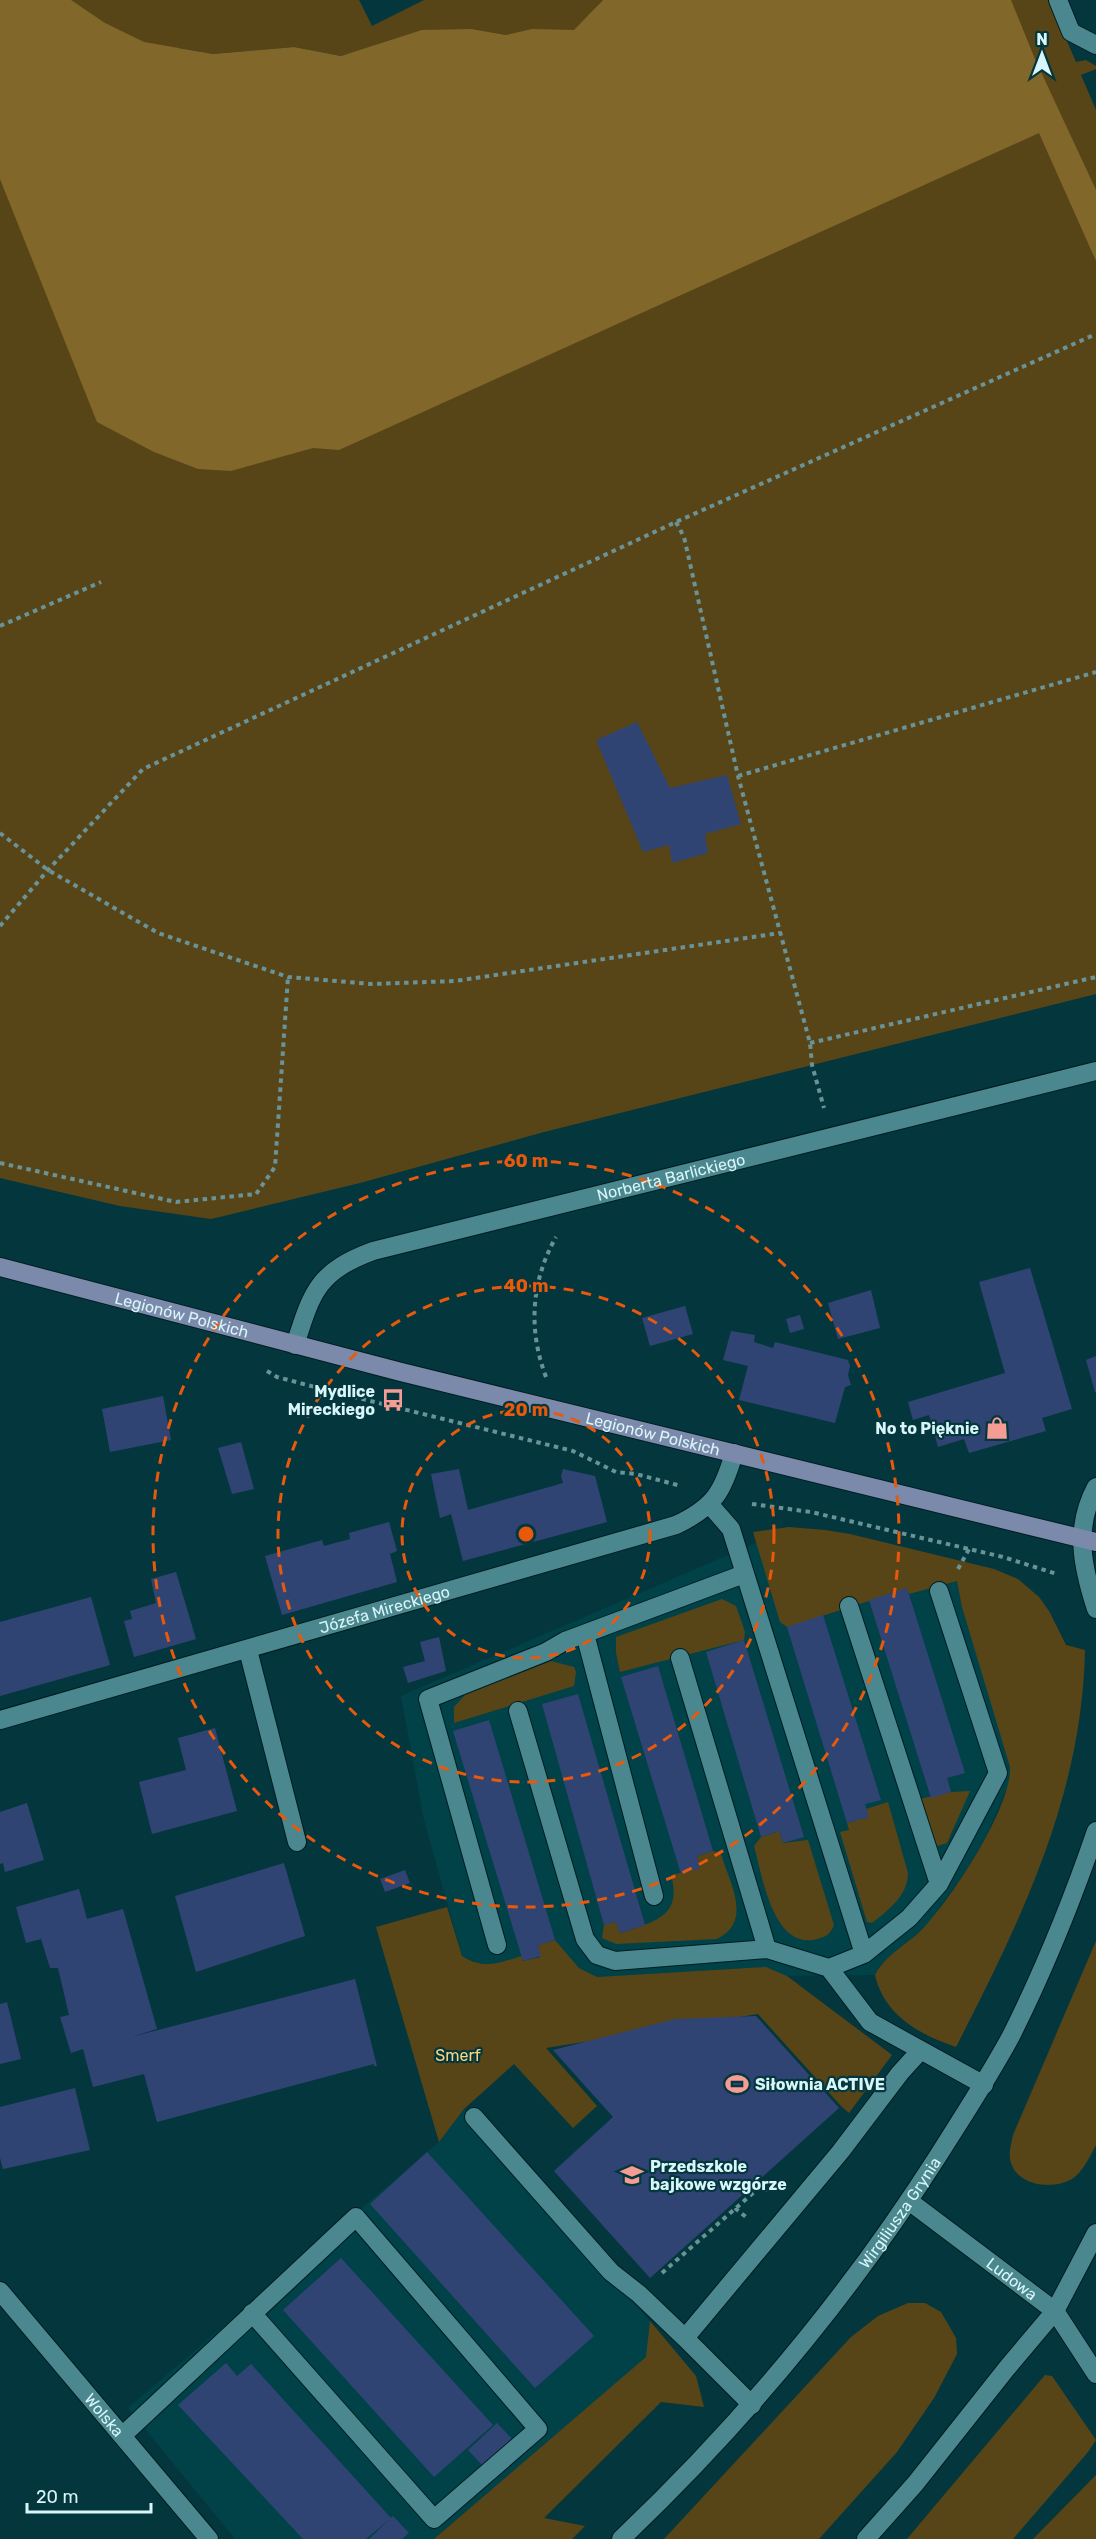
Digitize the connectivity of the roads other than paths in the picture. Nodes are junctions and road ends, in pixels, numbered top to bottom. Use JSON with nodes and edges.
{"nodes":[{"id":1,"x":1058,"y":0,"type":"edge"},
{"id":2,"x":1096,"y":45,"type":"edge"},
{"id":3,"x":1096,"y":1071,"type":"edge"},
{"id":4,"x":0,"y":1267,"type":"edge"},
{"id":5,"x":295,"y":1345,"type":"junction"},
{"id":6,"x":734,"y":1453,"type":"junction"},
{"id":7,"x":1096,"y":1487,"type":"edge"},
{"id":8,"x":710,"y":1505,"type":"junction"},
{"id":9,"x":1088,"y":1540,"type":"edge"},
{"id":10,"x":744,"y":1574,"type":"junction"},
{"id":11,"x":939,"y":1591,"type":"dead end"},
{"id":12,"x":849,"y":1605,"type":"dead end"},
{"id":13,"x":1096,"y":1609,"type":"edge"},
{"id":14,"x":585,"y":1634,"type":"junction"},
{"id":15,"x":248,"y":1650,"type":"junction"},
{"id":16,"x":680,"y":1658,"type":"dead end"},
{"id":17,"x":518,"y":1710,"type":"dead end"},
{"id":18,"x":0,"y":1720,"type":"edge"},
{"id":19,"x":1096,"y":1831,"type":"edge"},
{"id":20,"x":297,"y":1842,"type":"dead end"},
{"id":21,"x":939,"y":1884,"type":"junction"},
{"id":22,"x":654,"y":1896,"type":"dead end"},
{"id":23,"x":497,"y":1946,"type":"dead end"},
{"id":24,"x":767,"y":1949,"type":"junction"},
{"id":25,"x":864,"y":1954,"type":"junction"},
{"id":26,"x":829,"y":1968,"type":"junction"},
{"id":27,"x":920,"y":2051,"type":"junction"},
{"id":28,"x":984,"y":2085,"type":"junction"},
{"id":29,"x":474,"y":2117,"type":"dead end"},
{"id":30,"x":909,"y":2201,"type":"junction"},
{"id":31,"x":1096,"y":2233,"type":"edge"},
{"id":32,"x":0,"y":2291,"type":"edge"},
{"id":33,"x":1055,"y":2311,"type":"junction"},
{"id":34,"x":252,"y":2313,"type":"junction"},
{"id":35,"x":685,"y":2338,"type":"junction"},
{"id":36,"x":1096,"y":2374,"type":"edge"},
{"id":37,"x":752,"y":2405,"type":"junction"},
{"id":38,"x":123,"y":2435,"type":"junction"},
{"id":39,"x":209,"y":2539,"type":"edge"},
{"id":40,"x":621,"y":2539,"type":"edge"},
{"id":41,"x":866,"y":2539,"type":"edge"}],
"edges":[{"from":1,"to":2,"type":"street"},
{"from":3,"to":5,"type":"street","name":"Norberta Barlickiego"},
{"from":4,"to":5,"type":"street","name":"Legionów Polskich"},
{"from":5,"to":6,"type":"street","name":"Legionów Polskich"},
{"from":6,"to":8,"type":"street","name":"Józefa Mireckiego"},
{"from":6,"to":9,"type":"street","name":"Legionów Polskich"},
{"from":7,"to":9,"type":"street"},
{"from":8,"to":10,"type":"street"},
{"from":8,"to":15,"type":"street","name":"Józefa Mireckiego"},
{"from":9,"to":13,"type":"street"},
{"from":10,"to":14,"type":"street"},
{"from":10,"to":25,"type":"street"},
{"from":11,"to":21,"type":"street"},
{"from":12,"to":21,"type":"street"},
{"from":14,"to":22,"type":"street"},
{"from":14,"to":23,"type":"street"},
{"from":15,"to":18,"type":"street","name":"Józefa Mireckiego"},
{"from":15,"to":20,"type":"street"},
{"from":16,"to":24,"type":"street"},
{"from":17,"to":24,"type":"street"},
{"from":19,"to":28,"type":"street","name":"Wirgiliusza Grynia"},
{"from":21,"to":25,"type":"street"},
{"from":24,"to":26,"type":"street"},
{"from":25,"to":26,"type":"street"},
{"from":26,"to":27,"type":"street"},
{"from":27,"to":28,"type":"street"},
{"from":27,"to":35,"type":"street"},
{"from":28,"to":30,"type":"street","name":"Wirgiliusza Grynia"},
{"from":29,"to":35,"type":"street"},
{"from":30,"to":33,"type":"street","name":"Ludowa"},
{"from":30,"to":37,"type":"street","name":"Wirgiliusza Grynia"},
{"from":31,"to":33,"type":"street"},
{"from":32,"to":38,"type":"street","name":"Wolska"},
{"from":33,"to":36,"type":"street","name":"Ludowa"},
{"from":33,"to":41,"type":"street"},
{"from":34,"to":34,"type":"street"},
{"from":34,"to":38,"type":"street"},
{"from":35,"to":37,"type":"street"},
{"from":37,"to":40,"type":"street","name":"Wirgiliusza Grynia"},
{"from":38,"to":39,"type":"street","name":"Wolska"}]}
